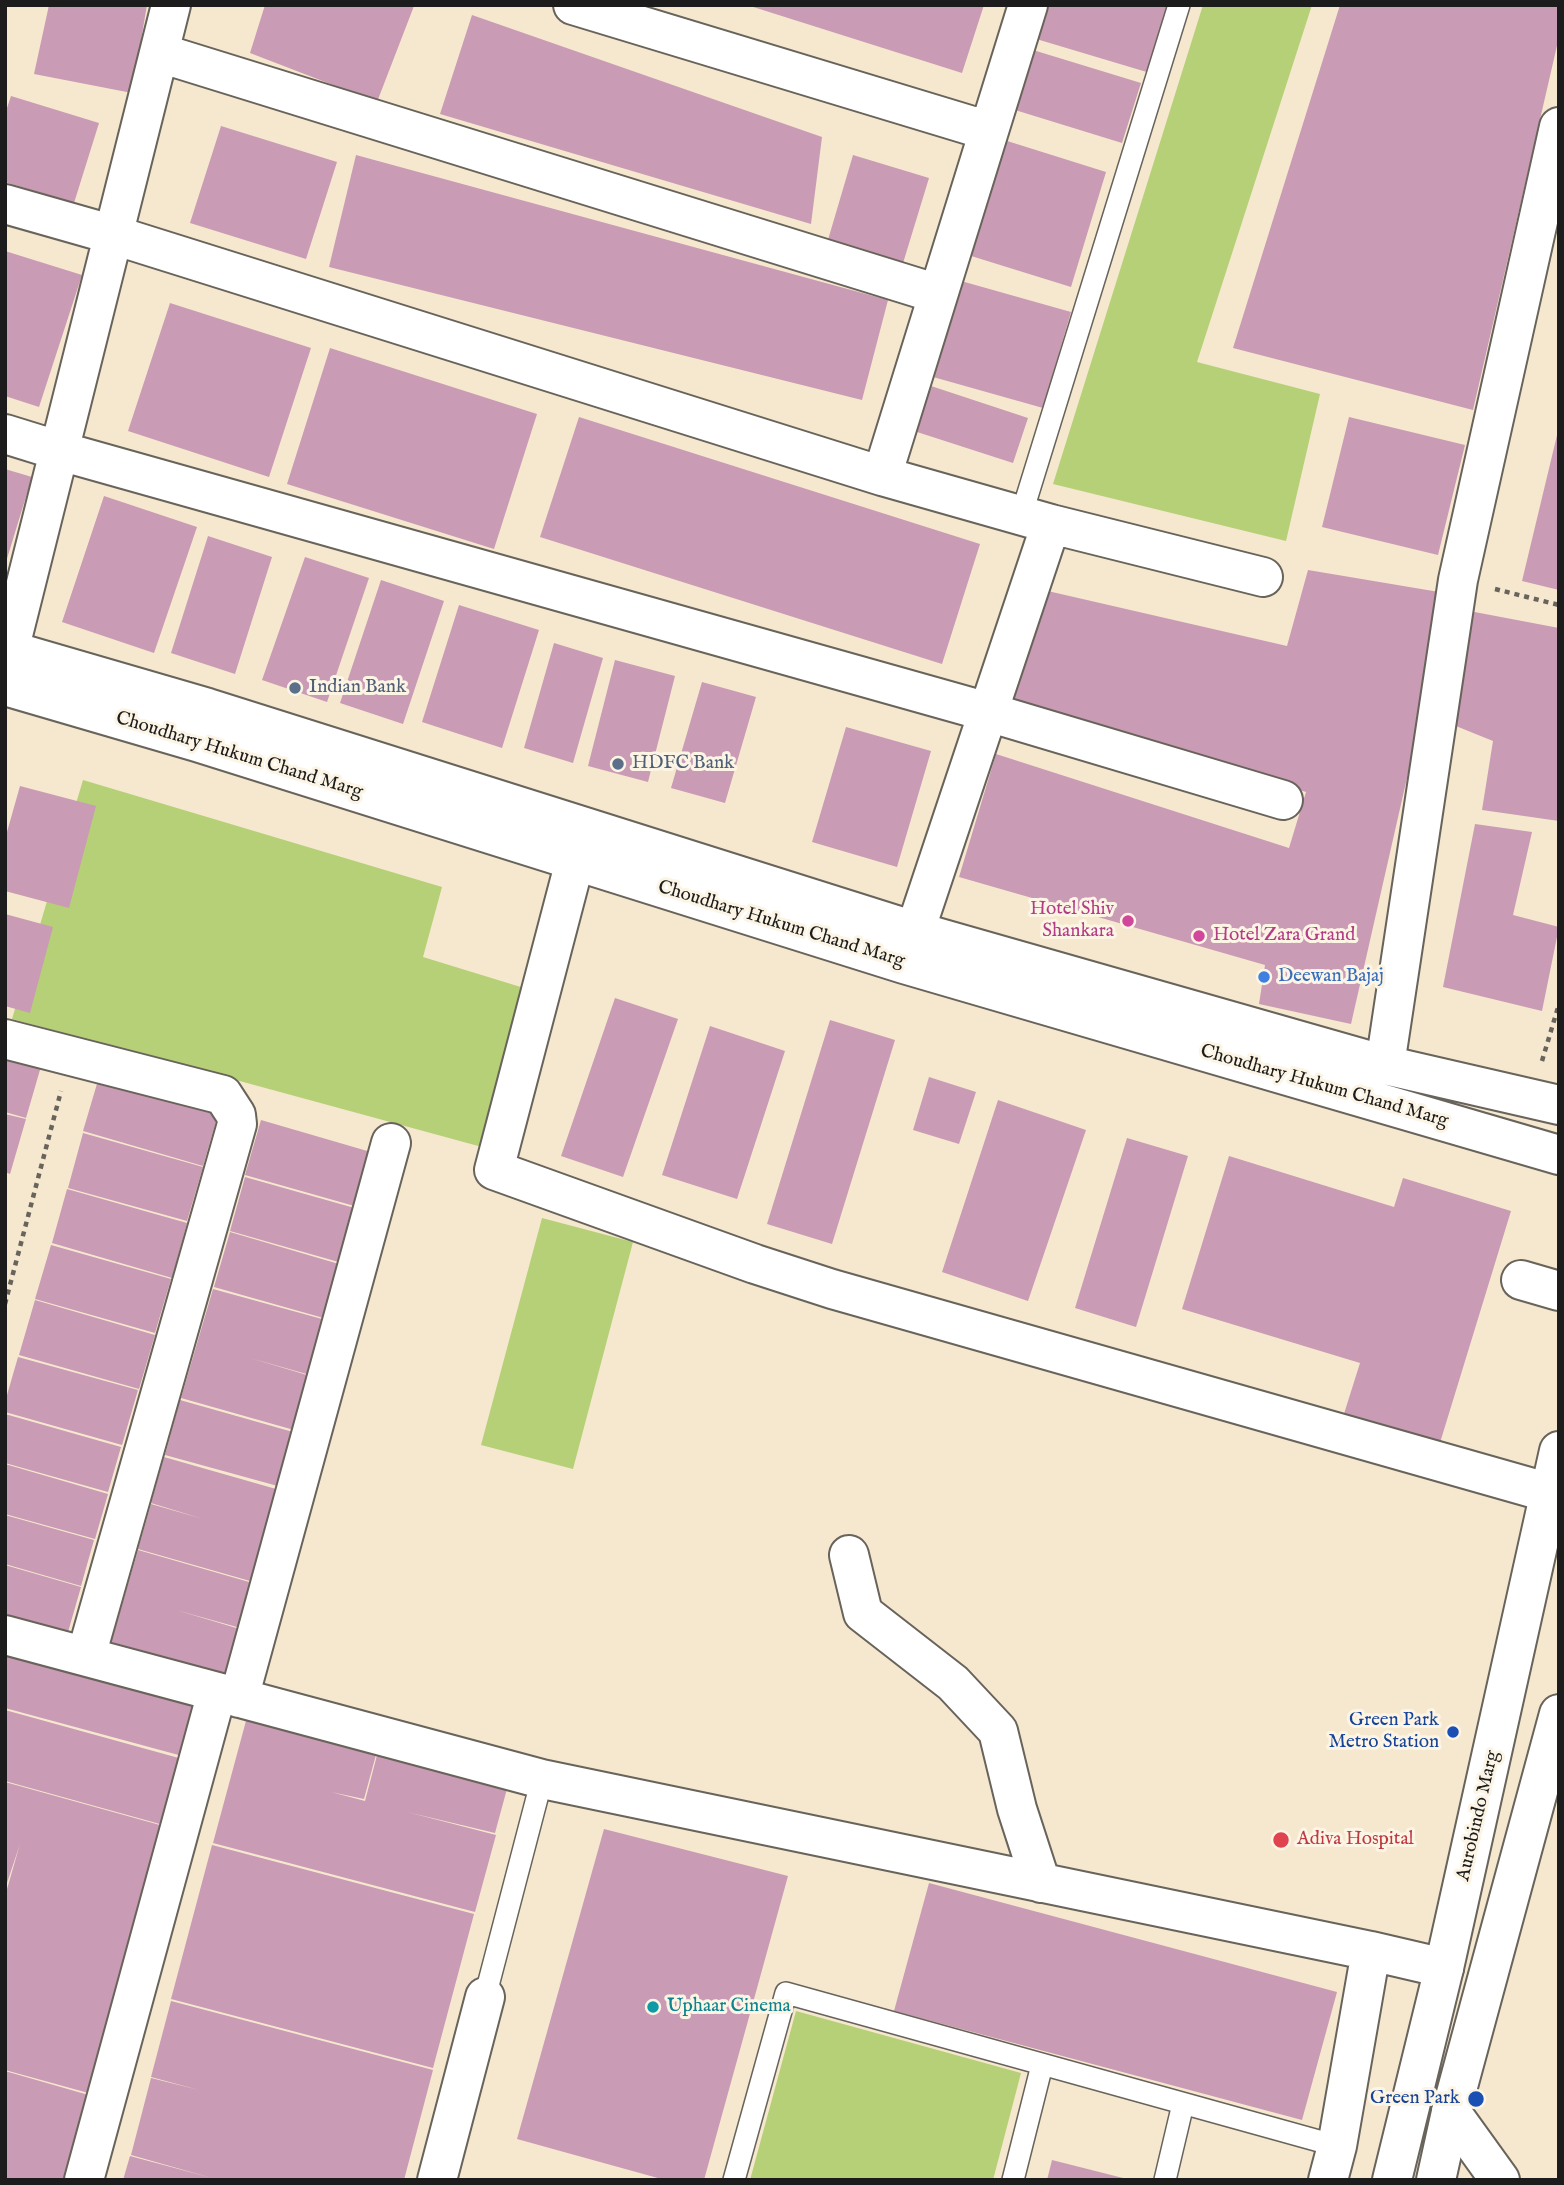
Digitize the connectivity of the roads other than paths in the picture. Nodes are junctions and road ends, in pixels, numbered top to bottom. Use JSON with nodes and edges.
{"nodes":[{"id":1,"x":171,"y":5,"type":"edge"},
{"id":2,"x":1028,"y":5,"type":"edge"},
{"id":3,"x":1178,"y":5,"type":"edge"},
{"id":4,"x":594,"y":8,"type":"edge"},
{"id":5,"x":160,"y":53,"type":"junction"},
{"id":6,"x":1559,"y":127,"type":"edge"},
{"id":7,"x":989,"y":131,"type":"junction"},
{"id":8,"x":5,"y":204,"type":"edge"},
{"id":9,"x":114,"y":235,"type":"junction"},
{"id":10,"x":938,"y":294,"type":"junction"},
{"id":11,"x":5,"y":433,"type":"edge"},
{"id":12,"x":60,"y":451,"type":"junction"},
{"id":13,"x":882,"y":476,"type":"junction"},
{"id":14,"x":1036,"y":520,"type":"junction"},
{"id":15,"x":1264,"y":577,"type":"dead end"},
{"id":16,"x":6,"y":663,"type":"edge"},
{"id":17,"x":988,"y":712,"type":"junction"},
{"id":18,"x":1283,"y":800,"type":"dead end"},
{"id":19,"x":575,"y":861,"type":"junction"},
{"id":20,"x":915,"y":931,"type":"junction"},
{"id":21,"x":5,"y":1039,"type":"edge"},
{"id":22,"x":1385,"y":1065,"type":"junction"},
{"id":23,"x":1545,"y":1102,"type":"edge"},
{"id":24,"x":391,"y":1143,"type":"dead end"},
{"id":25,"x":1559,"y":1155,"type":"edge"},
{"id":26,"x":1521,"y":1280,"type":"dead end"},
{"id":27,"x":1559,"y":1291,"type":"edge"},
{"id":28,"x":1559,"y":1451,"type":"edge"},
{"id":29,"x":1550,"y":1493,"type":"junction"},
{"id":30,"x":849,"y":1555,"type":"dead end"},
{"id":31,"x":5,"y":1635,"type":"edge"},
{"id":32,"x":86,"y":1656,"type":"junction"},
{"id":33,"x":228,"y":1695,"type":"junction"},
{"id":34,"x":1559,"y":1714,"type":"edge"},
{"id":35,"x":542,"y":1779,"type":"junction"},
{"id":36,"x":1041,"y":1883,"type":"junction"},
{"id":37,"x":1371,"y":1951,"type":"junction"},
{"id":38,"x":1444,"y":1968,"type":"junction"},
{"id":39,"x":485,"y":1997,"type":"joint"},
{"id":40,"x":1042,"y":2065,"type":"junction"},
{"id":41,"x":1183,"y":2104,"type":"junction"},
{"id":42,"x":1451,"y":2112,"type":"junction"},
{"id":43,"x":1332,"y":2163,"type":"edge"},
{"id":44,"x":84,"y":2180,"type":"edge"},
{"id":45,"x":437,"y":2180,"type":"edge"},
{"id":46,"x":734,"y":2180,"type":"edge"},
{"id":47,"x":1013,"y":2180,"type":"edge"},
{"id":48,"x":1164,"y":2180,"type":"edge"},
{"id":49,"x":1392,"y":2180,"type":"edge"},
{"id":50,"x":1436,"y":2180,"type":"edge"},
{"id":51,"x":1500,"y":2180,"type":"edge"}],
"edges":[{"from":1,"to":5,"type":"main road"},
{"from":2,"to":7,"type":"main road"},
{"from":3,"to":14,"type":"lane"},
{"from":4,"to":7,"type":"main road"},
{"from":5,"to":9,"type":"main road"},
{"from":5,"to":10,"type":"main road"},
{"from":6,"to":22,"type":"main road"},
{"from":7,"to":10,"type":"main road"},
{"from":8,"to":9,"type":"main road"},
{"from":9,"to":12,"type":"main road"},
{"from":9,"to":13,"type":"main road"},
{"from":10,"to":13,"type":"main road"},
{"from":11,"to":12,"type":"main road"},
{"from":12,"to":16,"type":"main road"},
{"from":12,"to":17,"type":"main road"},
{"from":13,"to":14,"type":"main road"},
{"from":14,"to":15,"type":"main road"},
{"from":14,"to":17,"type":"main road"},
{"from":16,"to":19,"type":"main road","name":"Choudhary Hukum Chand Marg"},
{"from":16,"to":20,"type":"main road","name":"Choudhary Hukum Chand Marg"},
{"from":17,"to":18,"type":"main road"},
{"from":17,"to":20,"type":"main road"},
{"from":19,"to":25,"type":"main road","name":"Choudhary Hukum Chand Marg"},
{"from":19,"to":29,"type":"main road"},
{"from":20,"to":22,"type":"main road","name":"Choudhary Hukum Chand Marg"},
{"from":21,"to":32,"type":"main road"},
{"from":22,"to":23,"type":"main road","name":"Choudhary Hukum Chand Marg"},
{"from":24,"to":33,"type":"main road"},
{"from":26,"to":27,"type":"main road"},
{"from":28,"to":29,"type":"main road","name":"Aurobindo Marg"},
{"from":29,"to":38,"type":"main road","name":"Aurobindo Marg"},
{"from":30,"to":36,"type":"main road"},
{"from":31,"to":32,"type":"main road"},
{"from":32,"to":33,"type":"main road"},
{"from":33,"to":35,"type":"main road"},
{"from":33,"to":44,"type":"main road"},
{"from":34,"to":42,"type":"main road"},
{"from":35,"to":36,"type":"main road"},
{"from":35,"to":39,"type":"lane"},
{"from":36,"to":37,"type":"main road"},
{"from":37,"to":38,"type":"main road"},
{"from":37,"to":43,"type":"main road"},
{"from":38,"to":49,"type":"main road","name":"Aurobindo Marg"},
{"from":39,"to":45,"type":"main road"},
{"from":40,"to":41,"type":"lane"},
{"from":40,"to":46,"type":"lane"},
{"from":40,"to":47,"type":"lane"},
{"from":41,"to":43,"type":"lane"},
{"from":41,"to":48,"type":"lane"},
{"from":42,"to":50,"type":"main road"},
{"from":42,"to":51,"type":"main road"}]}
